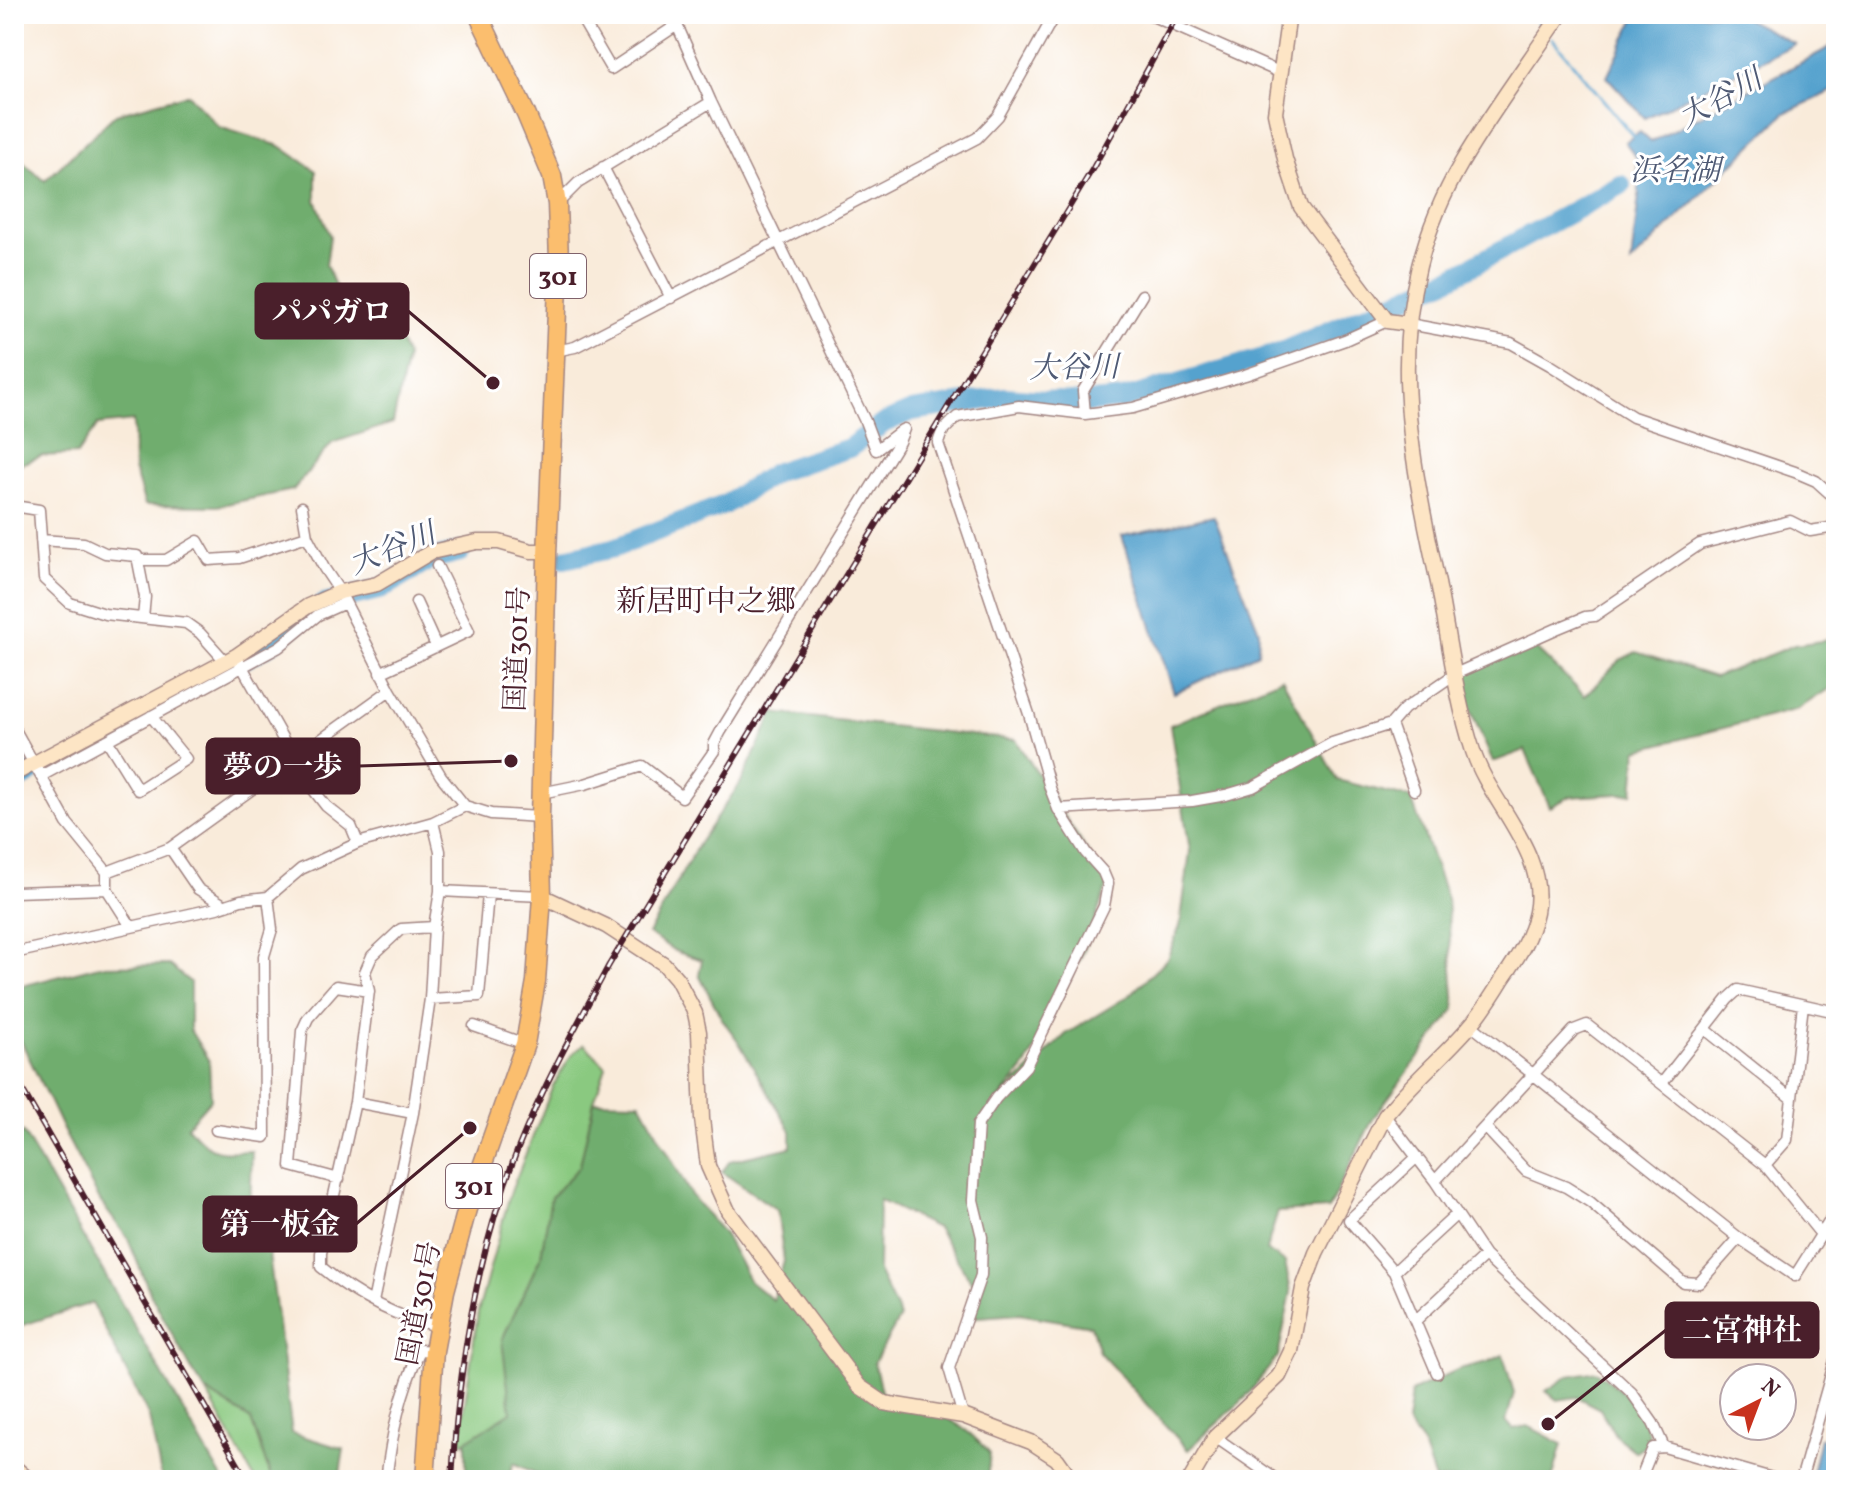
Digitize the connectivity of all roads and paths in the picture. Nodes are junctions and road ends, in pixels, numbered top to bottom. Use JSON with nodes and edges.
{"nodes":[{"id":1,"x":478,"y":14,"type":"edge"},
{"id":2,"x":579,"y":14,"type":"edge"},
{"id":3,"x":1055,"y":14,"type":"edge"},
{"id":4,"x":1148,"y":14,"type":"edge"},
{"id":5,"x":1289,"y":14,"type":"edge"},
{"id":6,"x":1559,"y":17,"type":"edge"},
{"id":7,"x":676,"y":19,"type":"edge"},
{"id":8,"x":1279,"y":72,"type":"junction"},
{"id":9,"x":711,"y":102,"type":"junction"},
{"id":10,"x":603,"y":167,"type":"junction"},
{"id":11,"x":557,"y":204,"type":"junction"},
{"id":12,"x":780,"y":242,"type":"junction"},
{"id":13,"x":1142,"y":295,"type":"dead end"},
{"id":14,"x":671,"y":298,"type":"junction"},
{"id":15,"x":1387,"y":321,"type":"junction"},
{"id":16,"x":1409,"y":324,"type":"junction"},
{"id":17,"x":555,"y":351,"type":"junction"},
{"id":18,"x":1085,"y":414,"type":"junction"},
{"id":19,"x":1836,"y":499,"type":"edge"},
{"id":20,"x":14,"y":506,"type":"edge"},
{"id":21,"x":302,"y":507,"type":"dead end"},
{"id":22,"x":1836,"y":527,"type":"edge"},
{"id":23,"x":307,"y":536,"type":"junction"},
{"id":24,"x":41,"y":540,"type":"junction"},
{"id":25,"x":547,"y":558,"type":"junction"},
{"id":26,"x":138,"y":560,"type":"junction"},
{"id":27,"x":437,"y":566,"type":"dead end"},
{"id":28,"x":342,"y":598,"type":"junction"},
{"id":29,"x":416,"y":602,"type":"dead end"},
{"id":30,"x":143,"y":618,"type":"junction"},
{"id":31,"x":436,"y":646,"type":"junction"},
{"id":32,"x":235,"y":662,"type":"junction"},
{"id":33,"x":380,"y":673,"type":"junction"},
{"id":34,"x":1455,"y":674,"type":"junction"},
{"id":35,"x":390,"y":690,"type":"junction"},
{"id":36,"x":151,"y":716,"type":"junction"},
{"id":37,"x":1391,"y":724,"type":"junction"},
{"id":38,"x":14,"y":728,"type":"edge"},
{"id":39,"x":107,"y":740,"type":"junction"},
{"id":40,"x":292,"y":759,"type":"junction"},
{"id":41,"x":38,"y":769,"type":"junction"},
{"id":42,"x":14,"y":774,"type":"edge"},
{"id":43,"x":1414,"y":790,"type":"dead end"},
{"id":44,"x":541,"y":793,"type":"junction"},
{"id":45,"x":465,"y":806,"type":"junction"},
{"id":46,"x":1058,"y":809,"type":"junction"},
{"id":47,"x":540,"y":817,"type":"junction"},
{"id":48,"x":433,"y":822,"type":"junction"},
{"id":49,"x":358,"y":843,"type":"junction"},
{"id":50,"x":170,"y":848,"type":"junction"},
{"id":51,"x":107,"y":872,"type":"junction"},
{"id":52,"x":107,"y":889,"type":"junction"},
{"id":53,"x":440,"y":891,"type":"junction"},
{"id":54,"x":14,"y":892,"type":"edge"},
{"id":55,"x":488,"y":894,"type":"junction"},
{"id":56,"x":542,"y":896,"type":"junction"},
{"id":57,"x":268,"y":897,"type":"junction"},
{"id":58,"x":224,"y":905,"type":"junction"},
{"id":59,"x":130,"y":925,"type":"junction"},
{"id":60,"x":434,"y":927,"type":"junction"},
{"id":61,"x":14,"y":953,"type":"edge"},
{"id":62,"x":369,"y":991,"type":"junction"},
{"id":63,"x":430,"y":999,"type":"junction"},
{"id":64,"x":1803,"y":1005,"type":"junction"},
{"id":65,"x":1836,"y":1012,"type":"edge"},
{"id":66,"x":1471,"y":1025,"type":"junction"},
{"id":67,"x":474,"y":1026,"type":"dead end"},
{"id":68,"x":1705,"y":1029,"type":"junction"},
{"id":69,"x":525,"y":1044,"type":"junction"},
{"id":70,"x":1534,"y":1073,"type":"junction"},
{"id":71,"x":1663,"y":1082,"type":"junction"},
{"id":72,"x":1791,"y":1098,"type":"junction"},
{"id":73,"x":355,"y":1102,"type":"junction"},
{"id":74,"x":413,"y":1113,"type":"junction"},
{"id":75,"x":1385,"y":1116,"type":"junction"},
{"id":76,"x":1486,"y":1128,"type":"junction"},
{"id":77,"x":216,"y":1130,"type":"dead end"},
{"id":78,"x":1417,"y":1157,"type":"junction"},
{"id":79,"x":1765,"y":1165,"type":"junction"},
{"id":80,"x":339,"y":1179,"type":"junction"},
{"id":81,"x":1435,"y":1181,"type":"junction"},
{"id":82,"x":1836,"y":1211,"type":"edge"},
{"id":83,"x":1457,"y":1214,"type":"junction"},
{"id":84,"x":1820,"y":1233,"type":"junction"},
{"id":85,"x":1739,"y":1238,"type":"junction"},
{"id":86,"x":1836,"y":1241,"type":"edge"},
{"id":87,"x":1485,"y":1256,"type":"junction"},
{"id":88,"x":1394,"y":1272,"type":"junction"},
{"id":89,"x":373,"y":1302,"type":"junction"},
{"id":90,"x":1415,"y":1321,"type":"junction"},
{"id":91,"x":439,"y":1326,"type":"junction"},
{"id":92,"x":434,"y":1351,"type":"junction"},
{"id":93,"x":1836,"y":1357,"type":"edge"},
{"id":94,"x":1437,"y":1373,"type":"dead end"},
{"id":95,"x":963,"y":1416,"type":"junction"},
{"id":96,"x":1215,"y":1437,"type":"junction"},
{"id":97,"x":1664,"y":1447,"type":"junction"},
{"id":98,"x":14,"y":1467,"type":"edge"},
{"id":99,"x":29,"y":1480,"type":"edge"},
{"id":100,"x":386,"y":1480,"type":"edge"},
{"id":101,"x":425,"y":1480,"type":"edge"},
{"id":102,"x":1072,"y":1480,"type":"edge"},
{"id":103,"x":1190,"y":1480,"type":"edge"},
{"id":104,"x":1277,"y":1480,"type":"edge"},
{"id":105,"x":1640,"y":1480,"type":"edge"},
{"id":106,"x":1779,"y":1480,"type":"edge"},
{"id":107,"x":1801,"y":1480,"type":"edge"}],
"edges":[{"from":1,"to":11,"type":"highway","name":"国道301号","number":"301"},
{"from":2,"to":7,"type":"street"},
{"from":3,"to":12,"type":"street"},
{"from":4,"to":8,"type":"street"},
{"from":5,"to":8,"type":"street"},
{"from":6,"to":16,"type":"street"},
{"from":7,"to":9,"type":"street"},
{"from":8,"to":15,"type":"street"},
{"from":9,"to":10,"type":"street"},
{"from":9,"to":12,"type":"street"},
{"from":10,"to":11,"type":"street"},
{"from":10,"to":14,"type":"street"},
{"from":11,"to":17,"type":"highway","name":"国道301号","number":"301"},
{"from":12,"to":14,"type":"street"},
{"from":12,"to":44,"type":"street"},
{"from":13,"to":18,"type":"street"},
{"from":14,"to":17,"type":"street"},
{"from":15,"to":16,"type":"street"},
{"from":15,"to":18,"type":"street"},
{"from":16,"to":19,"type":"street"},
{"from":16,"to":34,"type":"street"},
{"from":17,"to":25,"type":"highway","name":"国道301号","number":"301"},
{"from":18,"to":46,"type":"street"},
{"from":20,"to":24,"type":"street"},
{"from":21,"to":23,"type":"street"},
{"from":22,"to":34,"type":"street"},
{"from":23,"to":26,"type":"street"},
{"from":23,"to":28,"type":"street"},
{"from":24,"to":26,"type":"street"},
{"from":24,"to":30,"type":"street"},
{"from":25,"to":28,"type":"street"},
{"from":25,"to":44,"type":"highway","name":"国道301号","number":"301"},
{"from":26,"to":30,"type":"street"},
{"from":27,"to":31,"type":"street"},
{"from":28,"to":32,"type":"street"},
{"from":28,"to":33,"type":"street"},
{"from":29,"to":31,"type":"street"},
{"from":30,"to":32,"type":"street"},
{"from":31,"to":33,"type":"street"},
{"from":32,"to":36,"type":"street"},
{"from":32,"to":40,"type":"street"},
{"from":32,"to":41,"type":"street"},
{"from":33,"to":35,"type":"street"},
{"from":34,"to":37,"type":"street"},
{"from":34,"to":66,"type":"street"},
{"from":35,"to":40,"type":"street"},
{"from":35,"to":45,"type":"street"},
{"from":36,"to":39,"type":"street"},
{"from":36,"to":39,"type":"street"},
{"from":37,"to":43,"type":"street"},
{"from":37,"to":46,"type":"street"},
{"from":38,"to":41,"type":"street"},
{"from":39,"to":41,"type":"street"},
{"from":40,"to":49,"type":"street"},
{"from":40,"to":50,"type":"street"},
{"from":41,"to":42,"type":"street"},
{"from":41,"to":51,"type":"street"},
{"from":44,"to":47,"type":"highway","name":"国道301号","number":"301"},
{"from":45,"to":47,"type":"street"},
{"from":45,"to":48,"type":"street"},
{"from":46,"to":95,"type":"street"},
{"from":47,"to":56,"type":"highway","name":"国道301号","number":"301"},
{"from":48,"to":49,"type":"street"},
{"from":48,"to":53,"type":"street"},
{"from":49,"to":57,"type":"street"},
{"from":50,"to":51,"type":"street"},
{"from":50,"to":58,"type":"street"},
{"from":51,"to":52,"type":"street"},
{"from":52,"to":54,"type":"street"},
{"from":52,"to":59,"type":"street"},
{"from":53,"to":55,"type":"street"},
{"from":53,"to":60,"type":"street"},
{"from":55,"to":56,"type":"street"},
{"from":55,"to":63,"type":"street"},
{"from":56,"to":69,"type":"highway","name":"国道301号","number":"301"},
{"from":56,"to":95,"type":"street"},
{"from":57,"to":58,"type":"street"},
{"from":57,"to":77,"type":"street"},
{"from":58,"to":59,"type":"street"},
{"from":59,"to":61,"type":"street"},
{"from":60,"to":62,"type":"street"},
{"from":60,"to":63,"type":"street"},
{"from":62,"to":73,"type":"street"},
{"from":62,"to":80,"type":"street"},
{"from":63,"to":74,"type":"street"},
{"from":64,"to":65,"type":"street"},
{"from":64,"to":68,"type":"street"},
{"from":64,"to":72,"type":"street"},
{"from":66,"to":70,"type":"street"},
{"from":66,"to":75,"type":"street"},
{"from":67,"to":69,"type":"street"},
{"from":68,"to":71,"type":"street"},
{"from":68,"to":72,"type":"street"},
{"from":69,"to":91,"type":"highway","name":"国道301号","number":"301"},
{"from":70,"to":71,"type":"street"},
{"from":70,"to":76,"type":"street"},
{"from":70,"to":85,"type":"street"},
{"from":71,"to":79,"type":"street"},
{"from":72,"to":79,"type":"street"},
{"from":73,"to":74,"type":"street"},
{"from":73,"to":80,"type":"street"},
{"from":74,"to":89,"type":"street"},
{"from":75,"to":78,"type":"street"},
{"from":75,"to":96,"type":"street"},
{"from":76,"to":81,"type":"street"},
{"from":76,"to":85,"type":"street"},
{"from":78,"to":81,"type":"street"},
{"from":78,"to":88,"type":"street"},
{"from":79,"to":84,"type":"street"},
{"from":80,"to":89,"type":"street"},
{"from":81,"to":83,"type":"street"},
{"from":82,"to":84,"type":"street"},
{"from":83,"to":87,"type":"street"},
{"from":83,"to":88,"type":"street"},
{"from":84,"to":85,"type":"street"},
{"from":84,"to":86,"type":"street"},
{"from":87,"to":90,"type":"street"},
{"from":87,"to":97,"type":"street"},
{"from":88,"to":90,"type":"street"},
{"from":89,"to":91,"type":"street"},
{"from":90,"to":94,"type":"street"},
{"from":91,"to":92,"type":"highway","name":"国道301号","number":"301"},
{"from":92,"to":100,"type":"street"},
{"from":92,"to":101,"type":"highway","name":"国道301号","number":"301"},
{"from":93,"to":107,"type":"street"},
{"from":95,"to":102,"type":"street"},
{"from":96,"to":103,"type":"street"},
{"from":96,"to":104,"type":"street"},
{"from":97,"to":105,"type":"street"},
{"from":97,"to":106,"type":"street"},
{"from":98,"to":99,"type":"street"}]}
